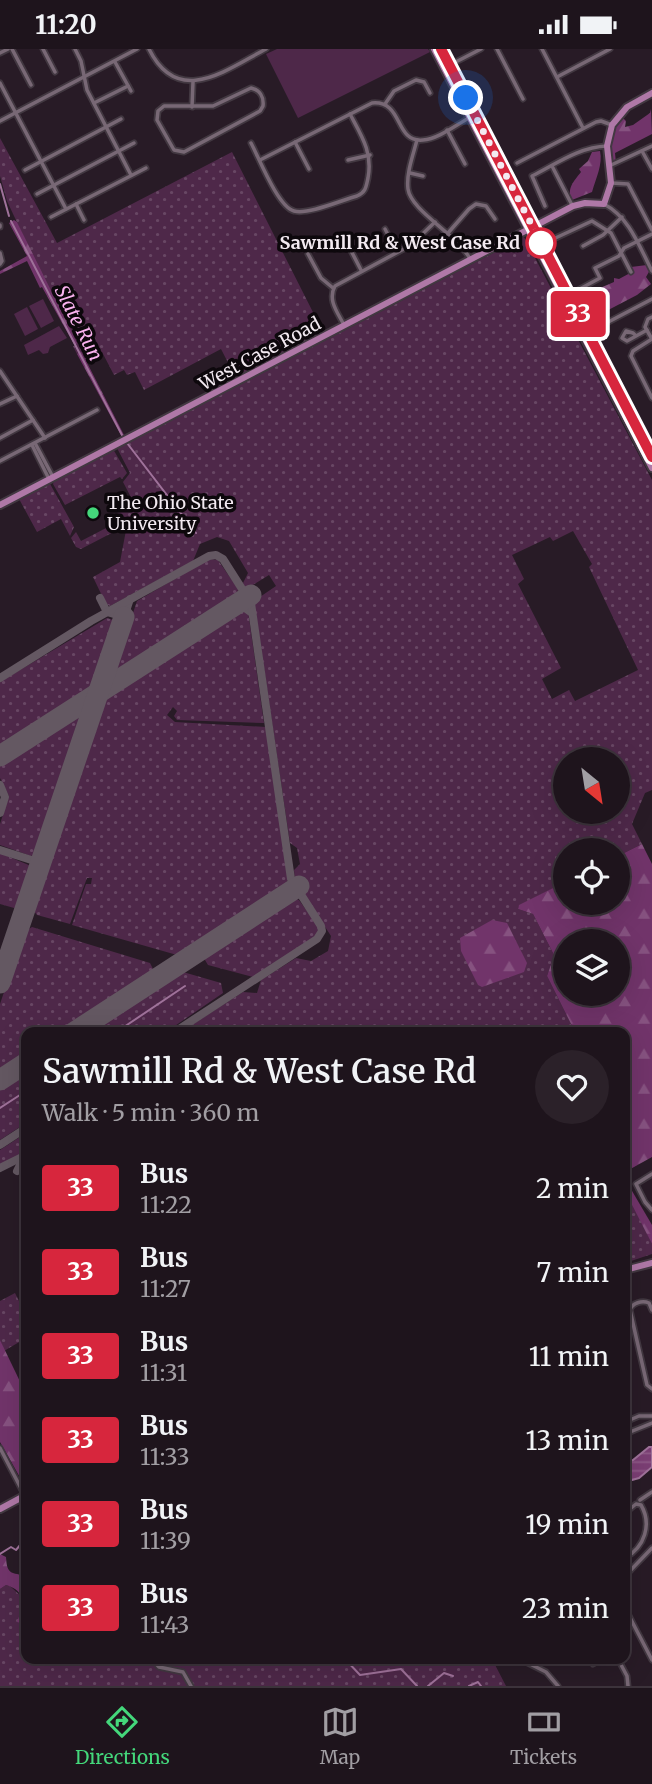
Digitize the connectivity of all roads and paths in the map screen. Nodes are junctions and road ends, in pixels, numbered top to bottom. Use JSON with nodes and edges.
{"nodes":[{"id":1,"x":10,"y":49,"type":"edge"},
{"id":2,"x":43,"y":49,"type":"edge"},
{"id":3,"x":75,"y":49,"type":"edge"},
{"id":4,"x":137,"y":49,"type":"edge"},
{"id":5,"x":149,"y":49,"type":"edge"},
{"id":6,"x":267,"y":49,"type":"edge"},
{"id":7,"x":434,"y":49,"type":"edge"},
{"id":8,"x":441,"y":49,"type":"edge"},
{"id":9,"x":481,"y":49,"type":"edge"},
{"id":10,"x":497,"y":49,"type":"edge"},
{"id":11,"x":542,"y":49,"type":"edge"},
{"id":12,"x":610,"y":49,"type":"edge"},
{"id":13,"x":0,"y":53,"type":"edge"},
{"id":14,"x":115,"y":61,"type":"junction"},
{"id":15,"x":446,"y":66,"type":"junction"},
{"id":16,"x":55,"y":72,"type":"dead end"},
{"id":17,"x":84,"y":77,"type":"junction"},
{"id":18,"x":556,"y":77,"type":"junction"},
{"id":19,"x":193,"y":82,"type":"junction"},
{"id":20,"x":0,"y":83,"type":"edge"},
{"id":21,"x":32,"y":85,"type":"dead end"},
{"id":22,"x":430,"y":93,"type":"dead end"},
{"id":23,"x":652,"y":93,"type":"edge"},
{"id":24,"x":523,"y":99,"type":"dead end"},
{"id":25,"x":94,"y":103,"type":"junction"},
{"id":26,"x":385,"y":104,"type":"junction"},
{"id":27,"x":192,"y":107,"type":"junction"},
{"id":28,"x":15,"y":113,"type":"junction"},
{"id":29,"x":350,"y":114,"type":"junction"},
{"id":30,"x":472,"y":117,"type":"junction"},
{"id":31,"x":121,"y":119,"type":"dead end"},
{"id":32,"x":0,"y":121,"type":"edge"},
{"id":33,"x":612,"y":125,"type":"junction"},
{"id":34,"x":106,"y":127,"type":"junction"},
{"id":35,"x":583,"y":129,"type":"junction"},
{"id":36,"x":447,"y":130,"type":"junction"},
{"id":37,"x":417,"y":140,"type":"junction"},
{"id":38,"x":295,"y":142,"type":"junction"},
{"id":39,"x":134,"y":143,"type":"dead end"},
{"id":40,"x":251,"y":143,"type":"dead end"},
{"id":41,"x":607,"y":146,"type":"junction"},
{"id":42,"x":652,"y":146,"type":"edge"},
{"id":43,"x":119,"y":151,"type":"junction"},
{"id":44,"x":642,"y":151,"type":"junction"},
{"id":45,"x":370,"y":155,"type":"junction"},
{"id":46,"x":260,"y":160,"type":"junction"},
{"id":47,"x":348,"y":160,"type":"dead end"},
{"id":48,"x":41,"y":162,"type":"junction"},
{"id":49,"x":517,"y":163,"type":"dead end"},
{"id":50,"x":465,"y":164,"type":"dead end"},
{"id":51,"x":552,"y":166,"type":"junction"},
{"id":52,"x":609,"y":166,"type":"junction"},
{"id":53,"x":146,"y":168,"type":"dead end"},
{"id":54,"x":309,"y":169,"type":"dead end"},
{"id":55,"x":652,"y":169,"type":"edge"},
{"id":56,"x":25,"y":170,"type":"dead end"},
{"id":57,"x":410,"y":173,"type":"junction"},
{"id":58,"x":131,"y":175,"type":"junction"},
{"id":59,"x":423,"y":176,"type":"dead end"},
{"id":60,"x":611,"y":183,"type":"junction"},
{"id":61,"x":53,"y":185,"type":"junction"},
{"id":62,"x":37,"y":194,"type":"dead end"},
{"id":63,"x":76,"y":204,"type":"junction"},
{"id":64,"x":604,"y":204,"type":"junction"},
{"id":65,"x":545,"y":206,"type":"dead end"},
{"id":66,"x":573,"y":207,"type":"junction"},
{"id":67,"x":66,"y":209,"type":"junction"},
{"id":68,"x":51,"y":217,"type":"dead end"},
{"id":69,"x":622,"y":217,"type":"junction"},
{"id":70,"x":495,"y":219,"type":"dead end"},
{"id":71,"x":85,"y":220,"type":"dead end"},
{"id":72,"x":435,"y":222,"type":"junction"},
{"id":73,"x":385,"y":229,"type":"dead end"},
{"id":74,"x":530,"y":229,"type":"junction"},
{"id":75,"x":609,"y":231,"type":"junction"},
{"id":76,"x":652,"y":232,"type":"edge"},
{"id":77,"x":448,"y":233,"type":"junction"},
{"id":78,"x":346,"y":241,"type":"dead end"},
{"id":79,"x":549,"y":241,"type":"dead end"},
{"id":80,"x":637,"y":241,"type":"junction"},
{"id":81,"x":583,"y":246,"type":"dead end"},
{"id":82,"x":397,"y":252,"type":"junction"},
{"id":83,"x":0,"y":253,"type":"edge"},
{"id":84,"x":621,"y":253,"type":"junction"},
{"id":85,"x":308,"y":254,"type":"dead end"},
{"id":86,"x":471,"y":259,"type":"junction"},
{"id":87,"x":0,"y":264,"type":"edge"},
{"id":88,"x":362,"y":271,"type":"junction"},
{"id":89,"x":652,"y":271,"type":"edge"},
{"id":90,"x":631,"y":272,"type":"dead end"},
{"id":91,"x":333,"y":289,"type":"junction"},
{"id":92,"x":576,"y":291,"type":"dead end"},
{"id":93,"x":652,"y":299,"type":"edge"},
{"id":94,"x":652,"y":317,"type":"edge"},
{"id":95,"x":344,"y":325,"type":"junction"},
{"id":96,"x":593,"y":330,"type":"dead end"},
{"id":97,"x":646,"y":330,"type":"junction"},
{"id":98,"x":636,"y":336,"type":"dead end"},
{"id":99,"x":652,"y":339,"type":"edge"},
{"id":100,"x":0,"y":370,"type":"edge"},
{"id":101,"x":646,"y":387,"type":"junction"},
{"id":102,"x":652,"y":388,"type":"edge"},
{"id":103,"x":17,"y":396,"type":"junction"},
{"id":104,"x":652,"y":398,"type":"edge"},
{"id":105,"x":0,"y":404,"type":"edge"},
{"id":106,"x":97,"y":410,"type":"dead end"},
{"id":107,"x":33,"y":420,"type":"junction"},
{"id":108,"x":0,"y":437,"type":"edge"},
{"id":109,"x":45,"y":438,"type":"junction"},
{"id":110,"x":34,"y":444,"type":"junction"},
{"id":111,"x":652,"y":457,"type":"edge"},
{"id":112,"x":0,"y":461,"type":"edge"},
{"id":113,"x":652,"y":468,"type":"edge"},
{"id":114,"x":51,"y":478,"type":"junction"},
{"id":115,"x":0,"y":505,"type":"edge"},
{"id":116,"x":651,"y":1177,"type":"edge"},
{"id":117,"x":652,"y":1210,"type":"edge"},
{"id":118,"x":652,"y":1263,"type":"edge"},
{"id":119,"x":630,"y":1269,"type":"edge"},
{"id":120,"x":652,"y":1310,"type":"edge"},
{"id":121,"x":652,"y":1389,"type":"edge"},
{"id":122,"x":652,"y":1416,"type":"edge"},
{"id":123,"x":630,"y":1420,"type":"edge"},
{"id":124,"x":652,"y":1423,"type":"edge"},
{"id":125,"x":630,"y":1432,"type":"edge"},
{"id":126,"x":0,"y":1448,"type":"edge"},
{"id":127,"x":21,"y":1489,"type":"edge"},
{"id":128,"x":652,"y":1492,"type":"edge"},
{"id":129,"x":21,"y":1499,"type":"edge"},
{"id":130,"x":640,"y":1500,"type":"dead end"},
{"id":131,"x":0,"y":1509,"type":"edge"},
{"id":132,"x":630,"y":1509,"type":"edge"},
{"id":133,"x":652,"y":1548,"type":"edge"},
{"id":134,"x":630,"y":1554,"type":"edge"},
{"id":135,"x":630,"y":1571,"type":"edge"},
{"id":136,"x":630,"y":1618,"type":"edge"},
{"id":137,"x":652,"y":1660,"type":"edge"},
{"id":138,"x":156,"y":1664,"type":"edge"},
{"id":139,"x":531,"y":1664,"type":"edge"},
{"id":140,"x":621,"y":1664,"type":"edge"},
{"id":141,"x":191,"y":1686,"type":"edge"},
{"id":142,"x":558,"y":1686,"type":"edge"},
{"id":143,"x":628,"y":1686,"type":"edge"}],
"edges":[{"from":1,"to":13,"type":"street"},
{"from":1,"to":21,"type":"street"},
{"from":2,"to":16,"type":"street"},
{"from":3,"to":17,"type":"street"},
{"from":4,"to":14,"type":"street"},
{"from":5,"to":19,"type":"street"},
{"from":6,"to":19,"type":"street"},
{"from":7,"to":15,"type":"main road"},
{"from":8,"to":15,"type":"main road"},
{"from":9,"to":15,"type":"street"},
{"from":10,"to":24,"type":"street"},
{"from":11,"to":18,"type":"street"},
{"from":12,"to":18,"type":"street"},
{"from":14,"to":17,"type":"street"},
{"from":14,"to":25,"type":"street"},
{"from":15,"to":30,"type":"main road"},
{"from":17,"to":25,"type":"street"},
{"from":17,"to":28,"type":"street"},
{"from":18,"to":35,"type":"street"},
{"from":19,"to":27,"type":"street"},
{"from":20,"to":28,"type":"street"},
{"from":22,"to":26,"type":"street"},
{"from":23,"to":33,"type":"main road"},
{"from":25,"to":34,"type":"street"},
{"from":26,"to":29,"type":"street"},
{"from":26,"to":37,"type":"street"},
{"from":27,"to":27,"type":"street"},
{"from":28,"to":32,"type":"street"},
{"from":28,"to":48,"type":"street"},
{"from":29,"to":38,"type":"street"},
{"from":29,"to":45,"type":"street"},
{"from":30,"to":36,"type":"street"},
{"from":30,"to":74,"type":"main road"},
{"from":31,"to":34,"type":"street"},
{"from":33,"to":35,"type":"street"},
{"from":33,"to":41,"type":"main road"},
{"from":34,"to":43,"type":"street"},
{"from":34,"to":48,"type":"street"},
{"from":35,"to":49,"type":"street"},
{"from":36,"to":37,"type":"street"},
{"from":36,"to":50,"type":"street"},
{"from":37,"to":57,"type":"street"},
{"from":38,"to":46,"type":"street"},
{"from":38,"to":54,"type":"street"},
{"from":39,"to":43,"type":"street"},
{"from":40,"to":46,"type":"street"},
{"from":41,"to":51,"type":"street"},
{"from":41,"to":52,"type":"main road"},
{"from":42,"to":44,"type":"street"},
{"from":43,"to":58,"type":"street"},
{"from":43,"to":61,"type":"street"},
{"from":44,"to":52,"type":"street"},
{"from":44,"to":55,"type":"street"},
{"from":45,"to":46,"type":"street"},
{"from":45,"to":47,"type":"street"},
{"from":48,"to":56,"type":"street"},
{"from":48,"to":61,"type":"street"},
{"from":51,"to":65,"type":"street"},
{"from":51,"to":66,"type":"street"},
{"from":52,"to":60,"type":"main road"},
{"from":53,"to":58,"type":"street"},
{"from":57,"to":59,"type":"street"},
{"from":57,"to":72,"type":"street"},
{"from":58,"to":63,"type":"street"},
{"from":60,"to":64,"type":"main road"},
{"from":60,"to":76,"type":"street"},
{"from":61,"to":62,"type":"street"},
{"from":61,"to":67,"type":"street"},
{"from":63,"to":67,"type":"street"},
{"from":63,"to":71,"type":"street"},
{"from":64,"to":66,"type":"main road"},
{"from":64,"to":69,"type":"street"},
{"from":66,"to":74,"type":"main road","name":"West Case Road"},
{"from":67,"to":68,"type":"street"},
{"from":69,"to":75,"type":"street"},
{"from":69,"to":80,"type":"street"},
{"from":70,"to":77,"type":"street"},
{"from":72,"to":77,"type":"street"},
{"from":72,"to":82,"type":"street"},
{"from":73,"to":82,"type":"street"},
{"from":74,"to":86,"type":"main road","name":"West Case Road"},
{"from":74,"to":111,"type":"main road"},
{"from":74,"to":113,"type":"main road"},
{"from":75,"to":79,"type":"street"},
{"from":75,"to":81,"type":"street"},
{"from":75,"to":84,"type":"street"},
{"from":76,"to":80,"type":"street"},
{"from":77,"to":86,"type":"street"},
{"from":78,"to":88,"type":"street"},
{"from":80,"to":84,"type":"street"},
{"from":80,"to":89,"type":"street"},
{"from":82,"to":88,"type":"street"},
{"from":83,"to":87,"type":"street"},
{"from":84,"to":90,"type":"street"},
{"from":84,"to":92,"type":"street"},
{"from":85,"to":91,"type":"street"},
{"from":86,"to":95,"type":"main road","name":"West Case Road"},
{"from":88,"to":91,"type":"street"},
{"from":91,"to":95,"type":"street"},
{"from":93,"to":96,"type":"street"},
{"from":94,"to":97,"type":"street"},
{"from":95,"to":114,"type":"main road","name":"West Case Road"},
{"from":97,"to":98,"type":"street"},
{"from":97,"to":99,"type":"street"},
{"from":99,"to":101,"type":"street"},
{"from":100,"to":103,"type":"street"},
{"from":101,"to":102,"type":"street"},
{"from":101,"to":104,"type":"street"},
{"from":103,"to":105,"type":"street"},
{"from":103,"to":107,"type":"street"},
{"from":106,"to":109,"type":"street"},
{"from":107,"to":108,"type":"street"},
{"from":107,"to":109,"type":"street"},
{"from":109,"to":110,"type":"street"},
{"from":110,"to":112,"type":"street"},
{"from":110,"to":114,"type":"street"},
{"from":114,"to":115,"type":"main road","name":"West Case Road"},
{"from":116,"to":117,"type":"street"},
{"from":118,"to":119,"type":"main road"},
{"from":120,"to":121,"type":"street"},
{"from":122,"to":123,"type":"street"},
{"from":124,"to":125,"type":"street"},
{"from":126,"to":127,"type":"street"},
{"from":128,"to":130,"type":"street"},
{"from":129,"to":131,"type":"main road"},
{"from":132,"to":134,"type":"street"},
{"from":133,"to":135,"type":"street"},
{"from":136,"to":137,"type":"street"},
{"from":138,"to":141,"type":"street"},
{"from":139,"to":142,"type":"street"},
{"from":140,"to":143,"type":"street"}]}
